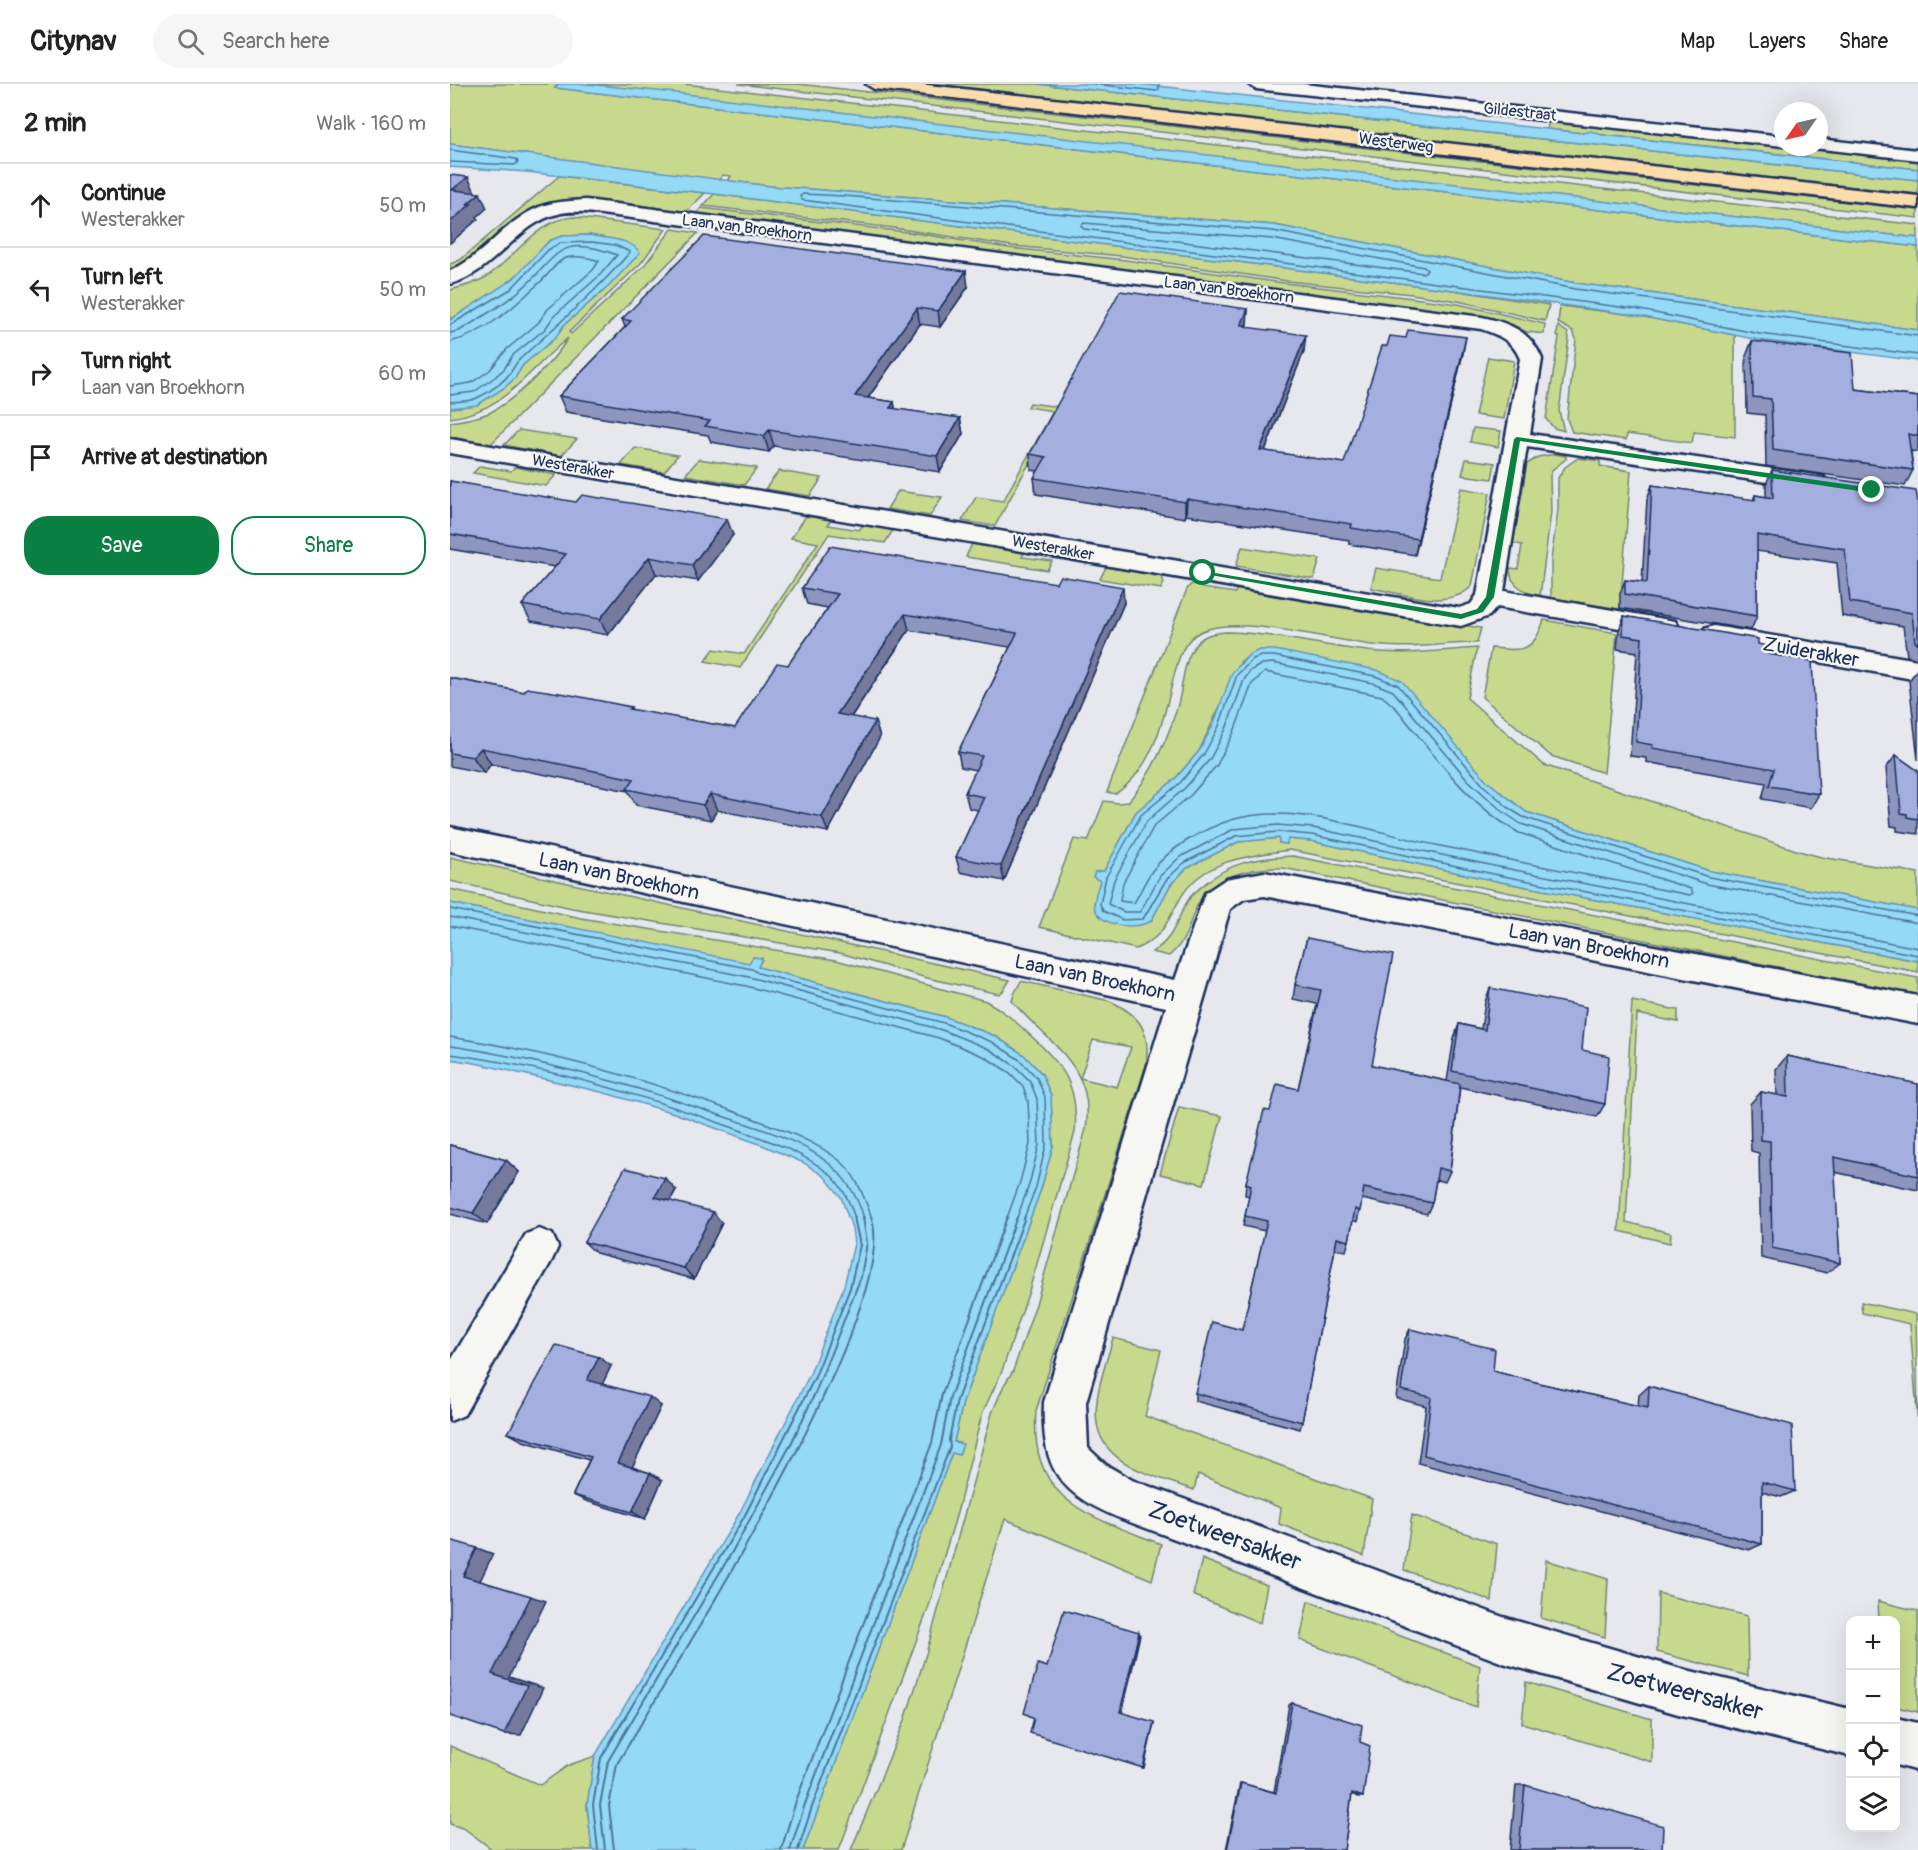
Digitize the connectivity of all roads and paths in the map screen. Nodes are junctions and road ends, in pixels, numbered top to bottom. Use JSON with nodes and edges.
{"nodes":[{"id":1,"x":874,"y":84,"type":"edge"},
{"id":2,"x":1256,"y":84,"type":"edge"},
{"id":3,"x":1774,"y":140,"type":"edge"},
{"id":4,"x":1828,"y":145,"type":"edge"},
{"id":5,"x":1918,"y":155,"type":"edge"},
{"id":6,"x":1918,"y":202,"type":"edge"},
{"id":7,"x":450,"y":278,"type":"edge"},
{"id":8,"x":1517,"y":439,"type":"junction"},
{"id":9,"x":450,"y":446,"type":"edge"},
{"id":10,"x":1837,"y":485,"type":"edge"},
{"id":11,"x":1490,"y":597,"type":"junction"},
{"id":12,"x":1918,"y":670,"type":"edge"},
{"id":13,"x":450,"y":840,"type":"edge"},
{"id":14,"x":1186,"y":997,"type":"junction"},
{"id":15,"x":1918,"y":1010,"type":"edge"},
{"id":16,"x":539,"y":1247,"type":"dead end"},
{"id":17,"x":450,"y":1401,"type":"edge"},
{"id":18,"x":1846,"y":1732,"type":"edge"},
{"id":19,"x":1900,"y":1743,"type":"edge"},
{"id":20,"x":1918,"y":1747,"type":"edge"}],
"edges":[{"from":1,"to":6,"type":"main road","name":"Westerweg"},
{"from":2,"to":3,"type":"street","name":"Gildestraat"},
{"from":4,"to":5,"type":"street"},
{"from":7,"to":8,"type":"street","name":"Laan van Broekhorn"},
{"from":8,"to":10,"type":"street"},
{"from":8,"to":11,"type":"street"},
{"from":9,"to":11,"type":"street","name":"Westerakker"},
{"from":11,"to":12,"type":"street","name":"Zuiderakker"},
{"from":13,"to":14,"type":"street","name":"Laan van Broekhorn"},
{"from":14,"to":15,"type":"street","name":"Laan van Broekhorn"},
{"from":14,"to":18,"type":"street","name":"Zoetweersakker"},
{"from":16,"to":17,"type":"street"},
{"from":19,"to":20,"type":"street"}]}
